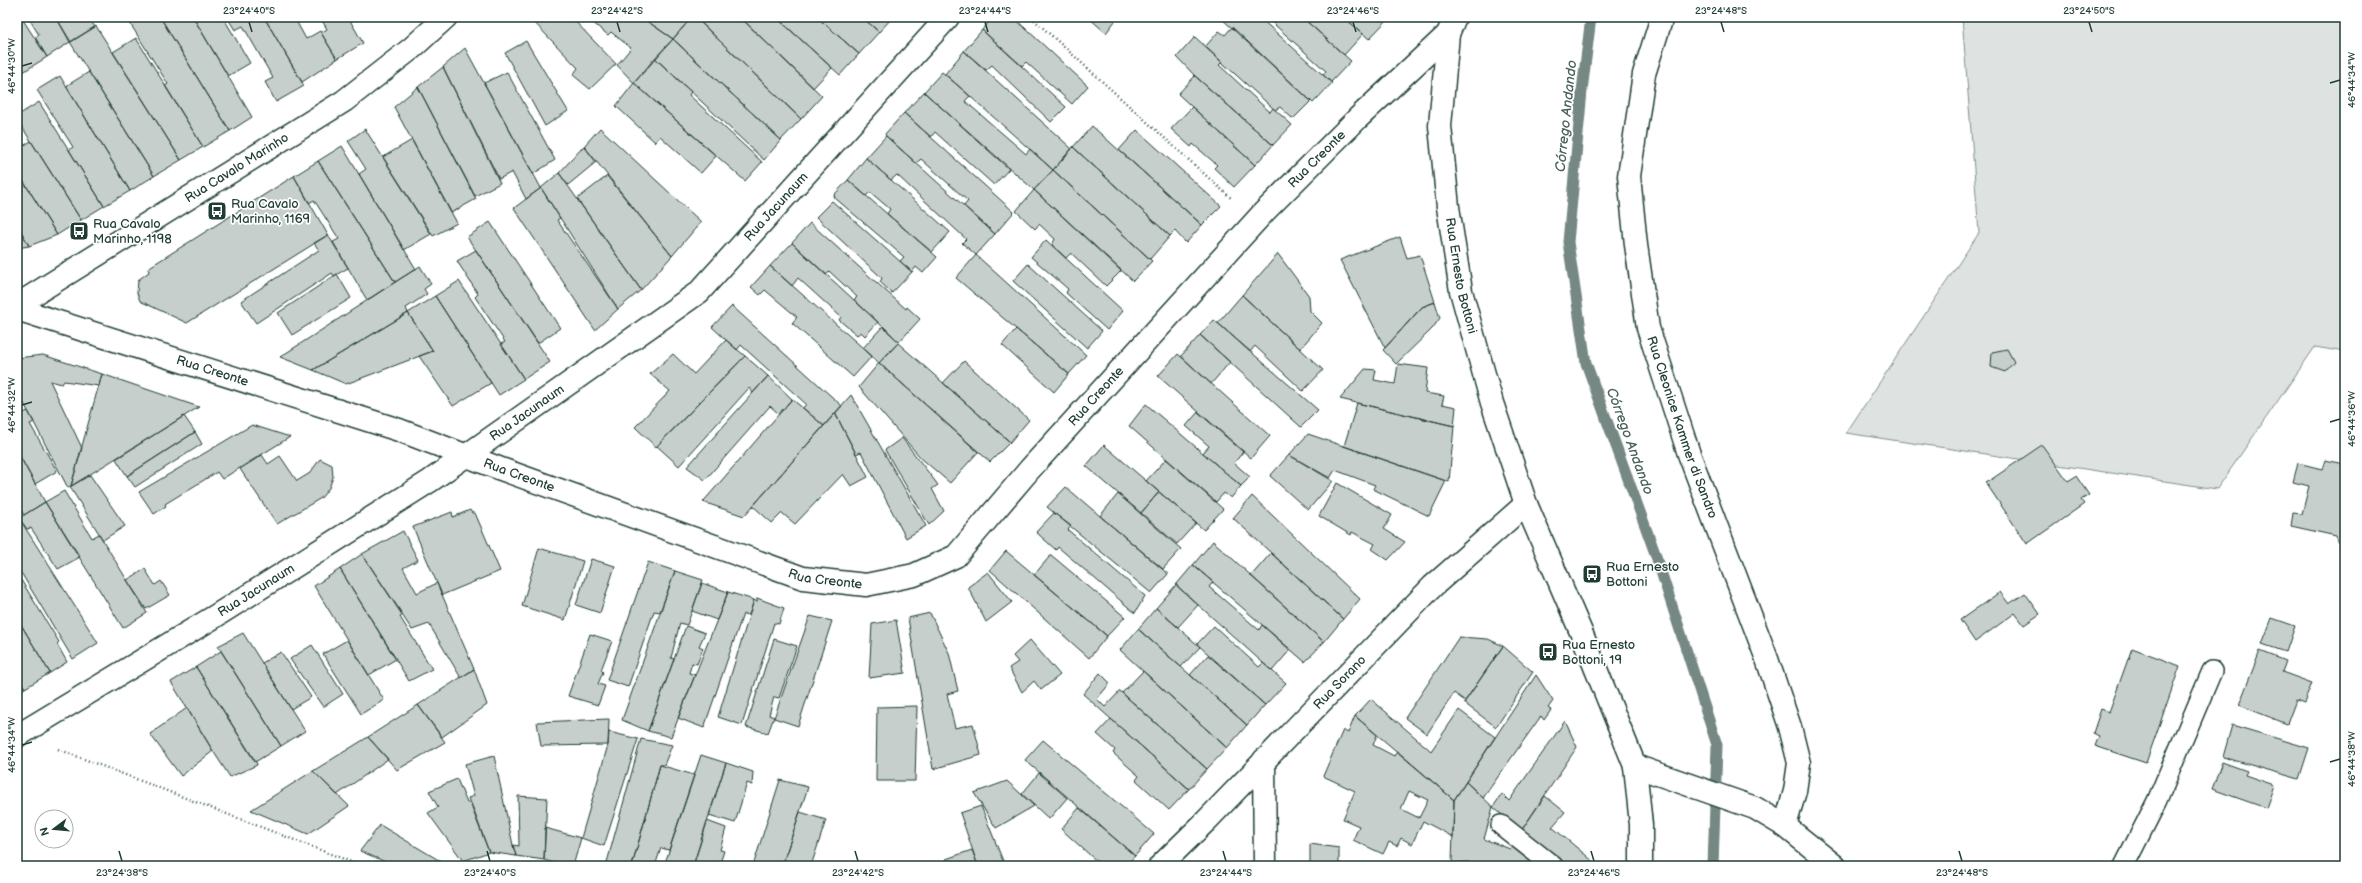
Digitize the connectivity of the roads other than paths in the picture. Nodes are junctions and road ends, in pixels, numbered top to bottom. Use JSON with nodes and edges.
{"nodes":[{"id":1,"x":446,"y":17,"type":"edge"},
{"id":2,"x":948,"y":17,"type":"edge"},
{"id":3,"x":1662,"y":17,"type":"edge"},
{"id":4,"x":1451,"y":26,"type":"edge"},
{"id":5,"x":17,"y":305,"type":"edge"},
{"id":6,"x":17,"y":309,"type":"edge"},
{"id":7,"x":467,"y":455,"type":"junction"},
{"id":8,"x":1526,"y":504,"type":"junction"},
{"id":9,"x":2212,"y":671,"type":"dead end"},
{"id":10,"x":18,"y":735,"type":"edge"},
{"id":11,"x":1264,"y":760,"type":"junction"},
{"id":12,"x":1635,"y":766,"type":"junction"},
{"id":13,"x":1501,"y":826,"type":"dead end"},
{"id":14,"x":1784,"y":826,"type":"junction"},
{"id":15,"x":1160,"y":866,"type":"edge"},
{"id":16,"x":1265,"y":866,"type":"edge"},
{"id":17,"x":1553,"y":866,"type":"edge"},
{"id":18,"x":1641,"y":866,"type":"edge"},
{"id":19,"x":1835,"y":866,"type":"edge"},
{"id":20,"x":2124,"y":866,"type":"edge"}],
"edges":[{"from":1,"to":5,"type":"street","name":"Rua Cavalo Marinho"},
{"from":2,"to":7,"type":"street","name":"Rua Jacunaum"},
{"from":3,"to":14,"type":"street","name":"Rua Cleonice Kammer di Sandro"},
{"from":4,"to":7,"type":"street","name":"Rua Creonte"},
{"from":4,"to":8,"type":"street","name":"Rua Ernesto Bottoni"},
{"from":6,"to":7,"type":"street","name":"Rua Creonte"},
{"from":7,"to":10,"type":"street","name":"Rua Jacunaum"},
{"from":8,"to":11,"type":"street","name":"Rua Sorano"},
{"from":8,"to":12,"type":"street","name":"Rua Ernesto Bottoni"},
{"from":9,"to":20,"type":"lane"},
{"from":11,"to":15,"type":"street","name":"Rua Sorano"},
{"from":11,"to":16,"type":"street"},
{"from":12,"to":14,"type":"street"},
{"from":12,"to":18,"type":"street","name":"Rua Ernesto Bottoni"},
{"from":13,"to":17,"type":"lane"},
{"from":14,"to":19,"type":"street"}]}
